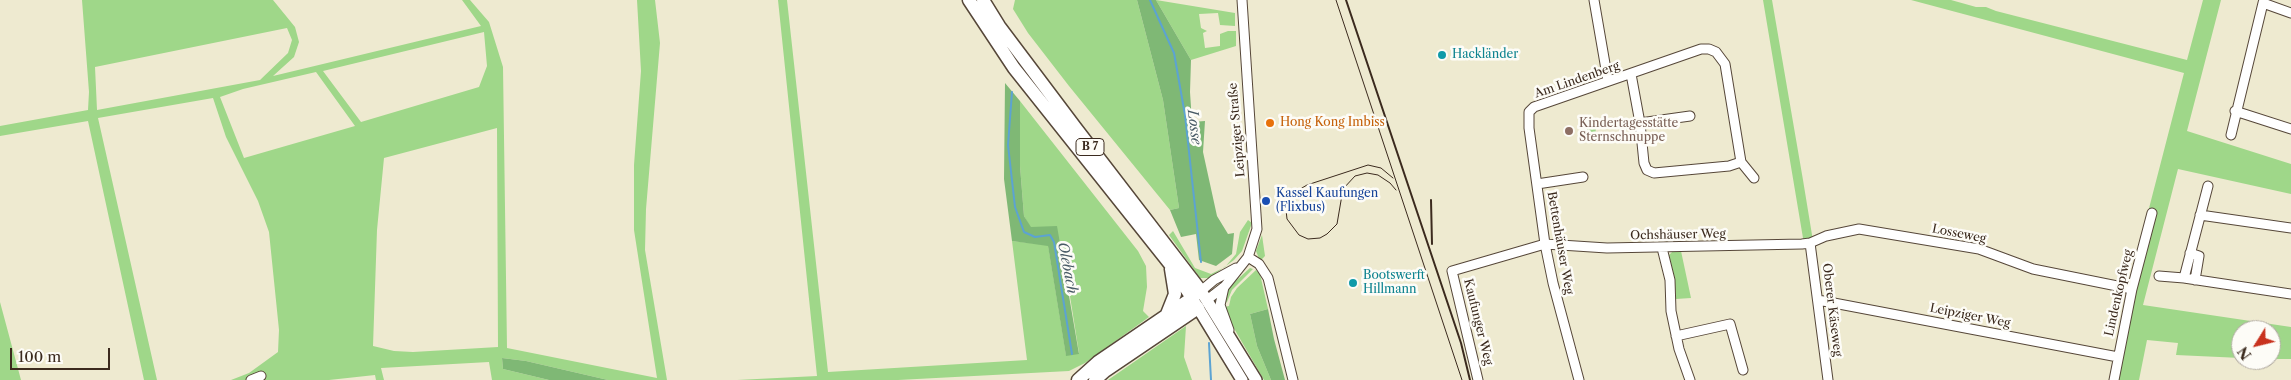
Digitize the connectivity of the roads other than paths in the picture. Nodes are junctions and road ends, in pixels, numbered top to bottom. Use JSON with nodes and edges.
{"nodes":[{"id":1,"x":969,"y":0,"type":"edge"},
{"id":2,"x":983,"y":0,"type":"edge"},
{"id":3,"x":1242,"y":0,"type":"edge"},
{"id":4,"x":1594,"y":0,"type":"edge"},
{"id":5,"x":2264,"y":1,"type":"edge"},
{"id":6,"x":2291,"y":13,"type":"edge"},
{"id":7,"x":1631,"y":74,"type":"junction"},
{"id":8,"x":1608,"y":81,"type":"junction"},
{"id":9,"x":1531,"y":110,"type":"joint"},
{"id":10,"x":2235,"y":112,"type":"junction"},
{"id":11,"x":1690,"y":116,"type":"dead end"},
{"id":12,"x":1640,"y":123,"type":"junction"},
{"id":13,"x":2291,"y":129,"type":"edge"},
{"id":14,"x":2231,"y":135,"type":"dead end"},
{"id":15,"x":1741,"y":162,"type":"junction"},
{"id":16,"x":1583,"y":177,"type":"dead end"},
{"id":17,"x":1754,"y":178,"type":"dead end"},
{"id":18,"x":1536,"y":184,"type":"junction"},
{"id":19,"x":2208,"y":186,"type":"dead end"},
{"id":20,"x":2152,"y":213,"type":"dead end"},
{"id":21,"x":2200,"y":215,"type":"junction"},
{"id":22,"x":2291,"y":228,"type":"edge"},
{"id":23,"x":1810,"y":243,"type":"junction"},
{"id":24,"x":1545,"y":244,"type":"junction"},
{"id":25,"x":1662,"y":248,"type":"junction"},
{"id":26,"x":2190,"y":253,"type":"junction"},
{"id":27,"x":1248,"y":257,"type":"junction"},
{"id":28,"x":1170,"y":264,"type":"junction"},
{"id":29,"x":1241,"y":266,"type":"junction"},
{"id":30,"x":1452,"y":271,"type":"joint"},
{"id":31,"x":2159,"y":276,"type":"dead end"},
{"id":32,"x":2184,"y":278,"type":"junction"},
{"id":33,"x":2195,"y":280,"type":"junction"},
{"id":34,"x":1225,"y":286,"type":"junction"},
{"id":35,"x":2132,"y":289,"type":"junction"},
{"id":36,"x":2291,"y":294,"type":"edge"},
{"id":37,"x":1200,"y":299,"type":"junction"},
{"id":38,"x":1818,"y":300,"type":"junction"},
{"id":39,"x":1167,"y":314,"type":"junction"},
{"id":40,"x":1676,"y":336,"type":"junction"},
{"id":41,"x":1231,"y":337,"type":"junction"},
{"id":42,"x":2118,"y":357,"type":"junction"},
{"id":43,"x":1743,"y":370,"type":"dead end"},
{"id":44,"x":261,"y":376,"type":"dead end"},
{"id":45,"x":251,"y":380,"type":"edge"},
{"id":46,"x":1078,"y":380,"type":"edge"},
{"id":47,"x":1095,"y":380,"type":"edge"},
{"id":48,"x":1242,"y":380,"type":"edge"},
{"id":49,"x":1256,"y":380,"type":"edge"},
{"id":50,"x":1293,"y":380,"type":"edge"},
{"id":51,"x":1478,"y":380,"type":"edge"},
{"id":52,"x":1579,"y":380,"type":"edge"},
{"id":53,"x":1690,"y":380,"type":"edge"},
{"id":54,"x":1828,"y":380,"type":"edge"},
{"id":55,"x":2114,"y":380,"type":"edge"}],
"edges":[{"from":1,"to":28,"type":"highway","number":"B 7"},
{"from":2,"to":37,"type":"highway","number":"B 7"},
{"from":3,"to":27,"type":"street","name":"Leipziger Straße"},
{"from":4,"to":8,"type":"street"},
{"from":5,"to":6,"type":"street"},
{"from":5,"to":10,"type":"street"},
{"from":7,"to":8,"type":"street","name":"Am Lindenberg"},
{"from":7,"to":12,"type":"street","name":"Am Lindenberg"},
{"from":7,"to":15,"type":"street","name":"Am Lindenberg"},
{"from":8,"to":9,"type":"street","name":"Am Lindenberg"},
{"from":9,"to":18,"type":"street","name":"Bettenhäuser Weg"},
{"from":10,"to":13,"type":"street"},
{"from":10,"to":14,"type":"street"},
{"from":11,"to":12,"type":"street"},
{"from":12,"to":15,"type":"street","name":"Am Lindenberg"},
{"from":15,"to":17,"type":"street"},
{"from":16,"to":18,"type":"street"},
{"from":18,"to":24,"type":"street","name":"Bettenhäuser Weg"},
{"from":19,"to":21,"type":"street"},
{"from":20,"to":35,"type":"street","name":"Lindenkopfweg"},
{"from":21,"to":22,"type":"street"},
{"from":21,"to":26,"type":"street"},
{"from":23,"to":25,"type":"street","name":"Ochshäuser Weg"},
{"from":23,"to":35,"type":"street","name":"Losseweg"},
{"from":23,"to":38,"type":"street","name":"Oberer Käseweg"},
{"from":24,"to":25,"type":"street","name":"Ochshäuser Weg"},
{"from":24,"to":30,"type":"street","name":"Ochshäuser Weg"},
{"from":24,"to":52,"type":"street","name":"Bettenhäuser Weg"},
{"from":25,"to":40,"type":"street"},
{"from":26,"to":32,"type":"street"},
{"from":26,"to":33,"type":"street"},
{"from":27,"to":29,"type":"street","name":"Leipziger Straße"},
{"from":27,"to":50,"type":"street"},
{"from":28,"to":37,"type":"highway","number":"B 7"},
{"from":28,"to":39,"type":"highway"},
{"from":29,"to":34,"type":"street","name":"Leipziger Straße"},
{"from":29,"to":37,"type":"street","name":"Leipziger Straße"},
{"from":30,"to":51,"type":"street","name":"Kaufunger Weg"},
{"from":31,"to":32,"type":"street"},
{"from":32,"to":33,"type":"street"},
{"from":33,"to":36,"type":"street"},
{"from":34,"to":37,"type":"street","name":"Leipziger Straße"},
{"from":34,"to":41,"type":"street"},
{"from":35,"to":42,"type":"street","name":"Lindenkopfweg"},
{"from":37,"to":39,"type":"highway"},
{"from":37,"to":41,"type":"main road","number":"B 7"},
{"from":37,"to":47,"type":"highway"},
{"from":37,"to":48,"type":"main road","number":"B 7"},
{"from":38,"to":42,"type":"street","name":"Leipziger Weg"},
{"from":38,"to":54,"type":"street","name":"Oberer Käseweg"},
{"from":39,"to":46,"type":"highway"},
{"from":40,"to":43,"type":"street"},
{"from":40,"to":53,"type":"street"},
{"from":41,"to":49,"type":"main road","number":"B 7"},
{"from":42,"to":55,"type":"street","name":"Lindenkopfweg"},
{"from":44,"to":45,"type":"street"}]}
